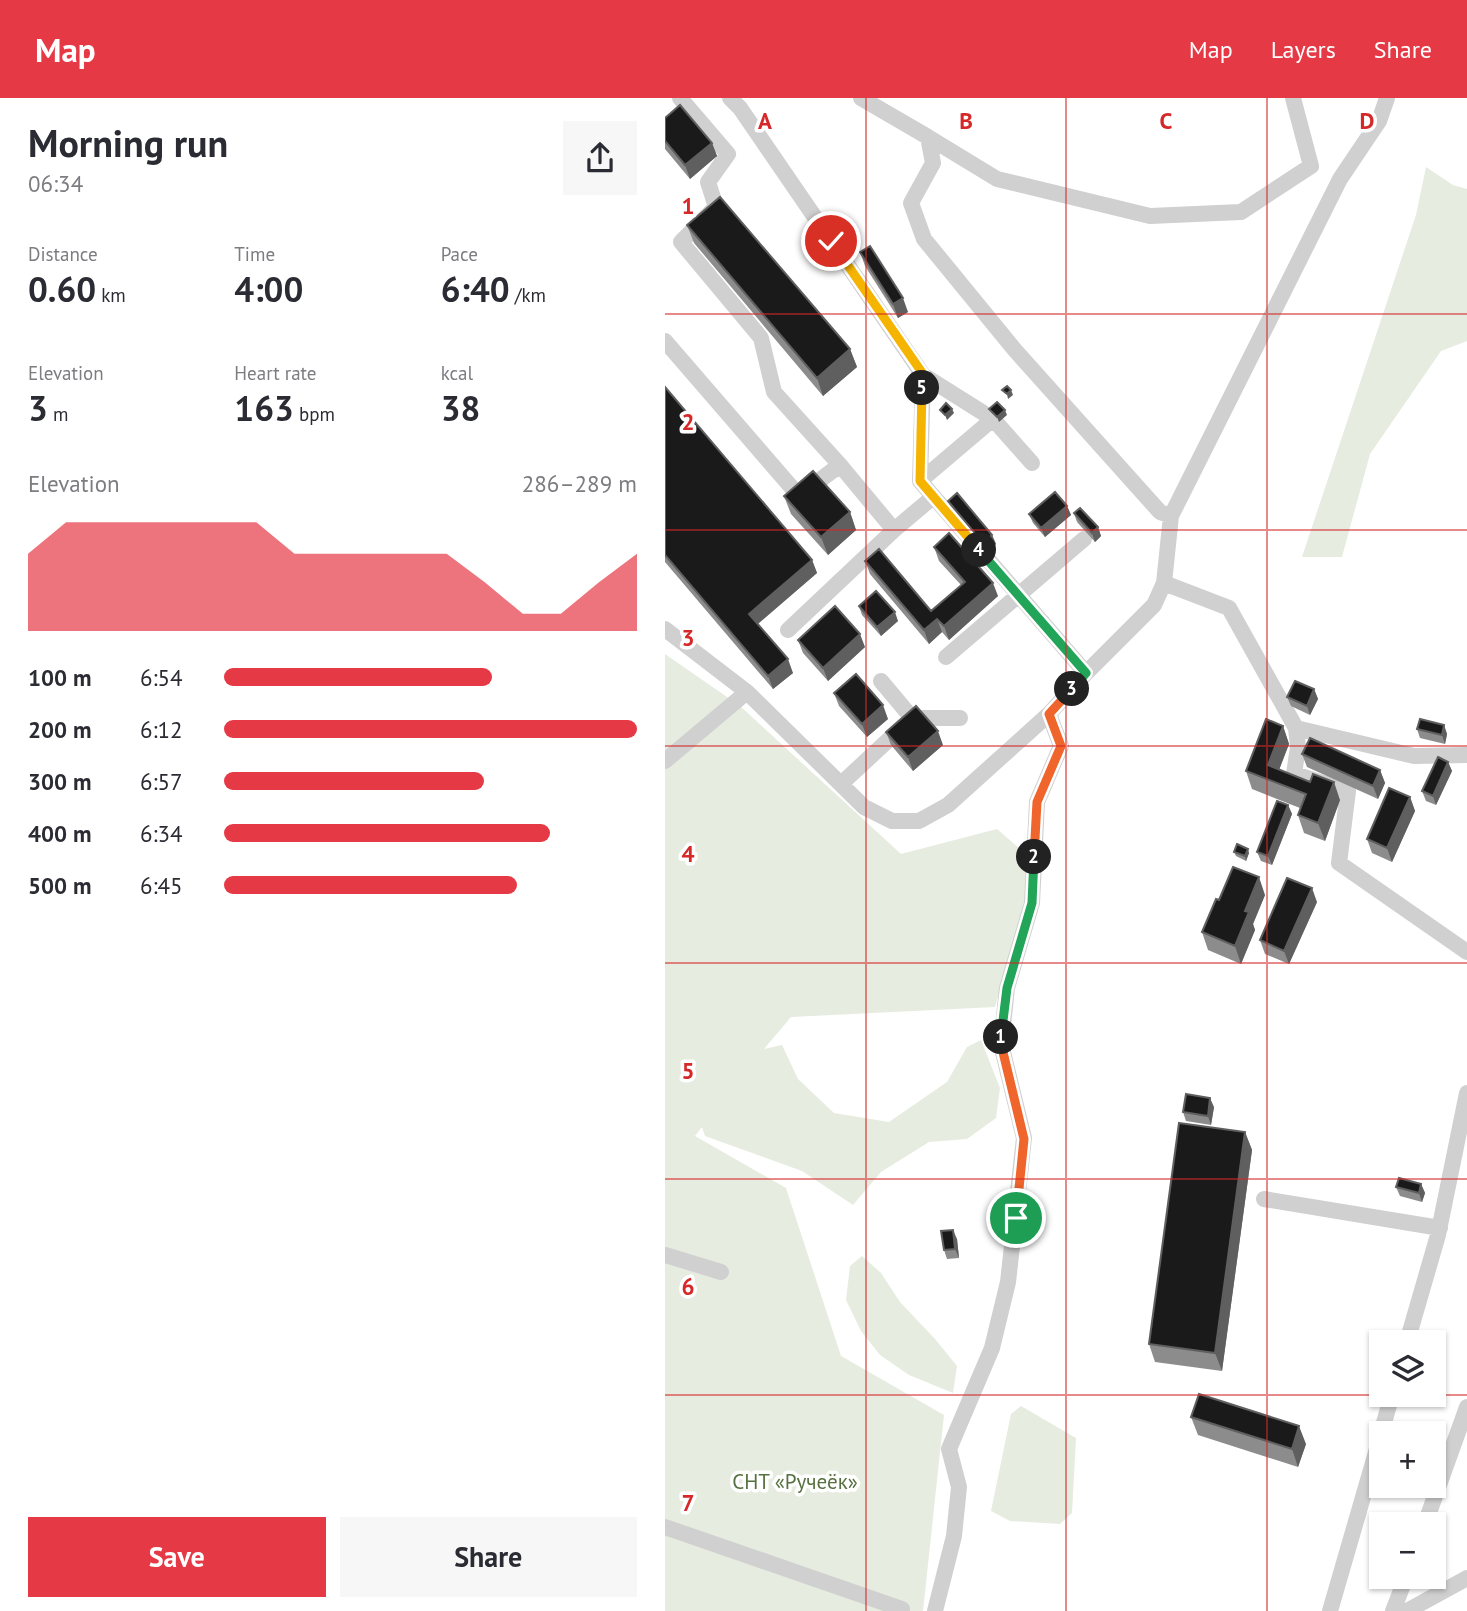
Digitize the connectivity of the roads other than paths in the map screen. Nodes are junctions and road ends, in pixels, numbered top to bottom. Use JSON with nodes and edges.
{"nodes":[{"id":1,"x":680,"y":98,"type":"edge"},
{"id":2,"x":730,"y":98,"type":"edge"},
{"id":3,"x":861,"y":98,"type":"edge"},
{"id":4,"x":1293,"y":98,"type":"edge"},
{"id":5,"x":1387,"y":98,"type":"edge"},
{"id":6,"x":928,"y":137,"type":"junction"},
{"id":7,"x":665,"y":341,"type":"edge"},
{"id":8,"x":923,"y":374,"type":"junction"},
{"id":9,"x":993,"y":419,"type":"junction"},
{"id":10,"x":1032,"y":463,"type":"dead end"},
{"id":11,"x":840,"y":466,"type":"junction"},
{"id":12,"x":920,"y":481,"type":"junction"},
{"id":13,"x":933,"y":497,"type":"junction"},
{"id":14,"x":1171,"y":516,"type":"junction"},
{"id":15,"x":894,"y":530,"type":"junction"},
{"id":16,"x":1084,"y":539,"type":"dead end"},
{"id":17,"x":1164,"y":583,"type":"junction"},
{"id":18,"x":1018,"y":595,"type":"junction"},
{"id":19,"x":665,"y":629,"type":"edge"},
{"id":20,"x":788,"y":630,"type":"dead end"},
{"id":21,"x":946,"y":657,"type":"dead end"},
{"id":22,"x":1086,"y":673,"type":"junction"},
{"id":23,"x":881,"y":681,"type":"dead end"},
{"id":24,"x":747,"y":692,"type":"junction"},
{"id":25,"x":1049,"y":714,"type":"junction"},
{"id":26,"x":912,"y":718,"type":"junction"},
{"id":27,"x":960,"y":718,"type":"dead end"},
{"id":28,"x":1296,"y":729,"type":"junction"},
{"id":29,"x":1467,"y":755,"type":"edge"},
{"id":30,"x":665,"y":761,"type":"edge"},
{"id":31,"x":841,"y":783,"type":"junction"},
{"id":32,"x":1467,"y":952,"type":"edge"},
{"id":33,"x":1467,"y":1093,"type":"edge"},
{"id":34,"x":1264,"y":1199,"type":"dead end"},
{"id":35,"x":1440,"y":1228,"type":"junction"},
{"id":36,"x":665,"y":1255,"type":"edge"},
{"id":37,"x":721,"y":1272,"type":"dead end"},
{"id":38,"x":1411,"y":1330,"type":"edge"},
{"id":39,"x":1467,"y":1407,"type":"edge"},
{"id":40,"x":1369,"y":1476,"type":"edge"},
{"id":41,"x":1429,"y":1512,"type":"edge"},
{"id":42,"x":665,"y":1527,"type":"edge"},
{"id":43,"x":1467,"y":1578,"type":"edge"},
{"id":44,"x":1401,"y":1589,"type":"edge"},
{"id":45,"x":902,"y":1609,"type":"edge"},
{"id":46,"x":935,"y":1611,"type":"edge"},
{"id":47,"x":1330,"y":1611,"type":"edge"},
{"id":48,"x":1393,"y":1611,"type":"edge"},
{"id":49,"x":1407,"y":1611,"type":"edge"}],
"edges":[{"from":1,"to":11,"type":"street"},
{"from":2,"to":8,"type":"street"},
{"from":3,"to":6,"type":"street"},
{"from":4,"to":6,"type":"street"},
{"from":5,"to":14,"type":"street"},
{"from":6,"to":14,"type":"street"},
{"from":7,"to":11,"type":"street"},
{"from":8,"to":9,"type":"street"},
{"from":8,"to":12,"type":"street"},
{"from":9,"to":10,"type":"street"},
{"from":9,"to":12,"type":"street"},
{"from":11,"to":15,"type":"street"},
{"from":12,"to":13,"type":"street"},
{"from":13,"to":15,"type":"street"},
{"from":13,"to":18,"type":"street"},
{"from":14,"to":17,"type":"street"},
{"from":15,"to":20,"type":"street"},
{"from":16,"to":18,"type":"street"},
{"from":17,"to":22,"type":"street"},
{"from":17,"to":28,"type":"street"},
{"from":18,"to":21,"type":"street"},
{"from":18,"to":22,"type":"street"},
{"from":19,"to":24,"type":"street"},
{"from":22,"to":25,"type":"street"},
{"from":23,"to":26,"type":"street"},
{"from":24,"to":30,"type":"street"},
{"from":24,"to":31,"type":"street"},
{"from":25,"to":31,"type":"street"},
{"from":25,"to":46,"type":"street"},
{"from":26,"to":27,"type":"street"},
{"from":26,"to":31,"type":"street"},
{"from":28,"to":29,"type":"street"},
{"from":28,"to":32,"type":"street"},
{"from":33,"to":35,"type":"street"},
{"from":34,"to":35,"type":"street"},
{"from":35,"to":38,"type":"street"},
{"from":36,"to":37,"type":"street"},
{"from":39,"to":41,"type":"street"},
{"from":40,"to":47,"type":"street"},
{"from":42,"to":45,"type":"street"},
{"from":43,"to":49,"type":"street"},
{"from":44,"to":48,"type":"street"}]}
